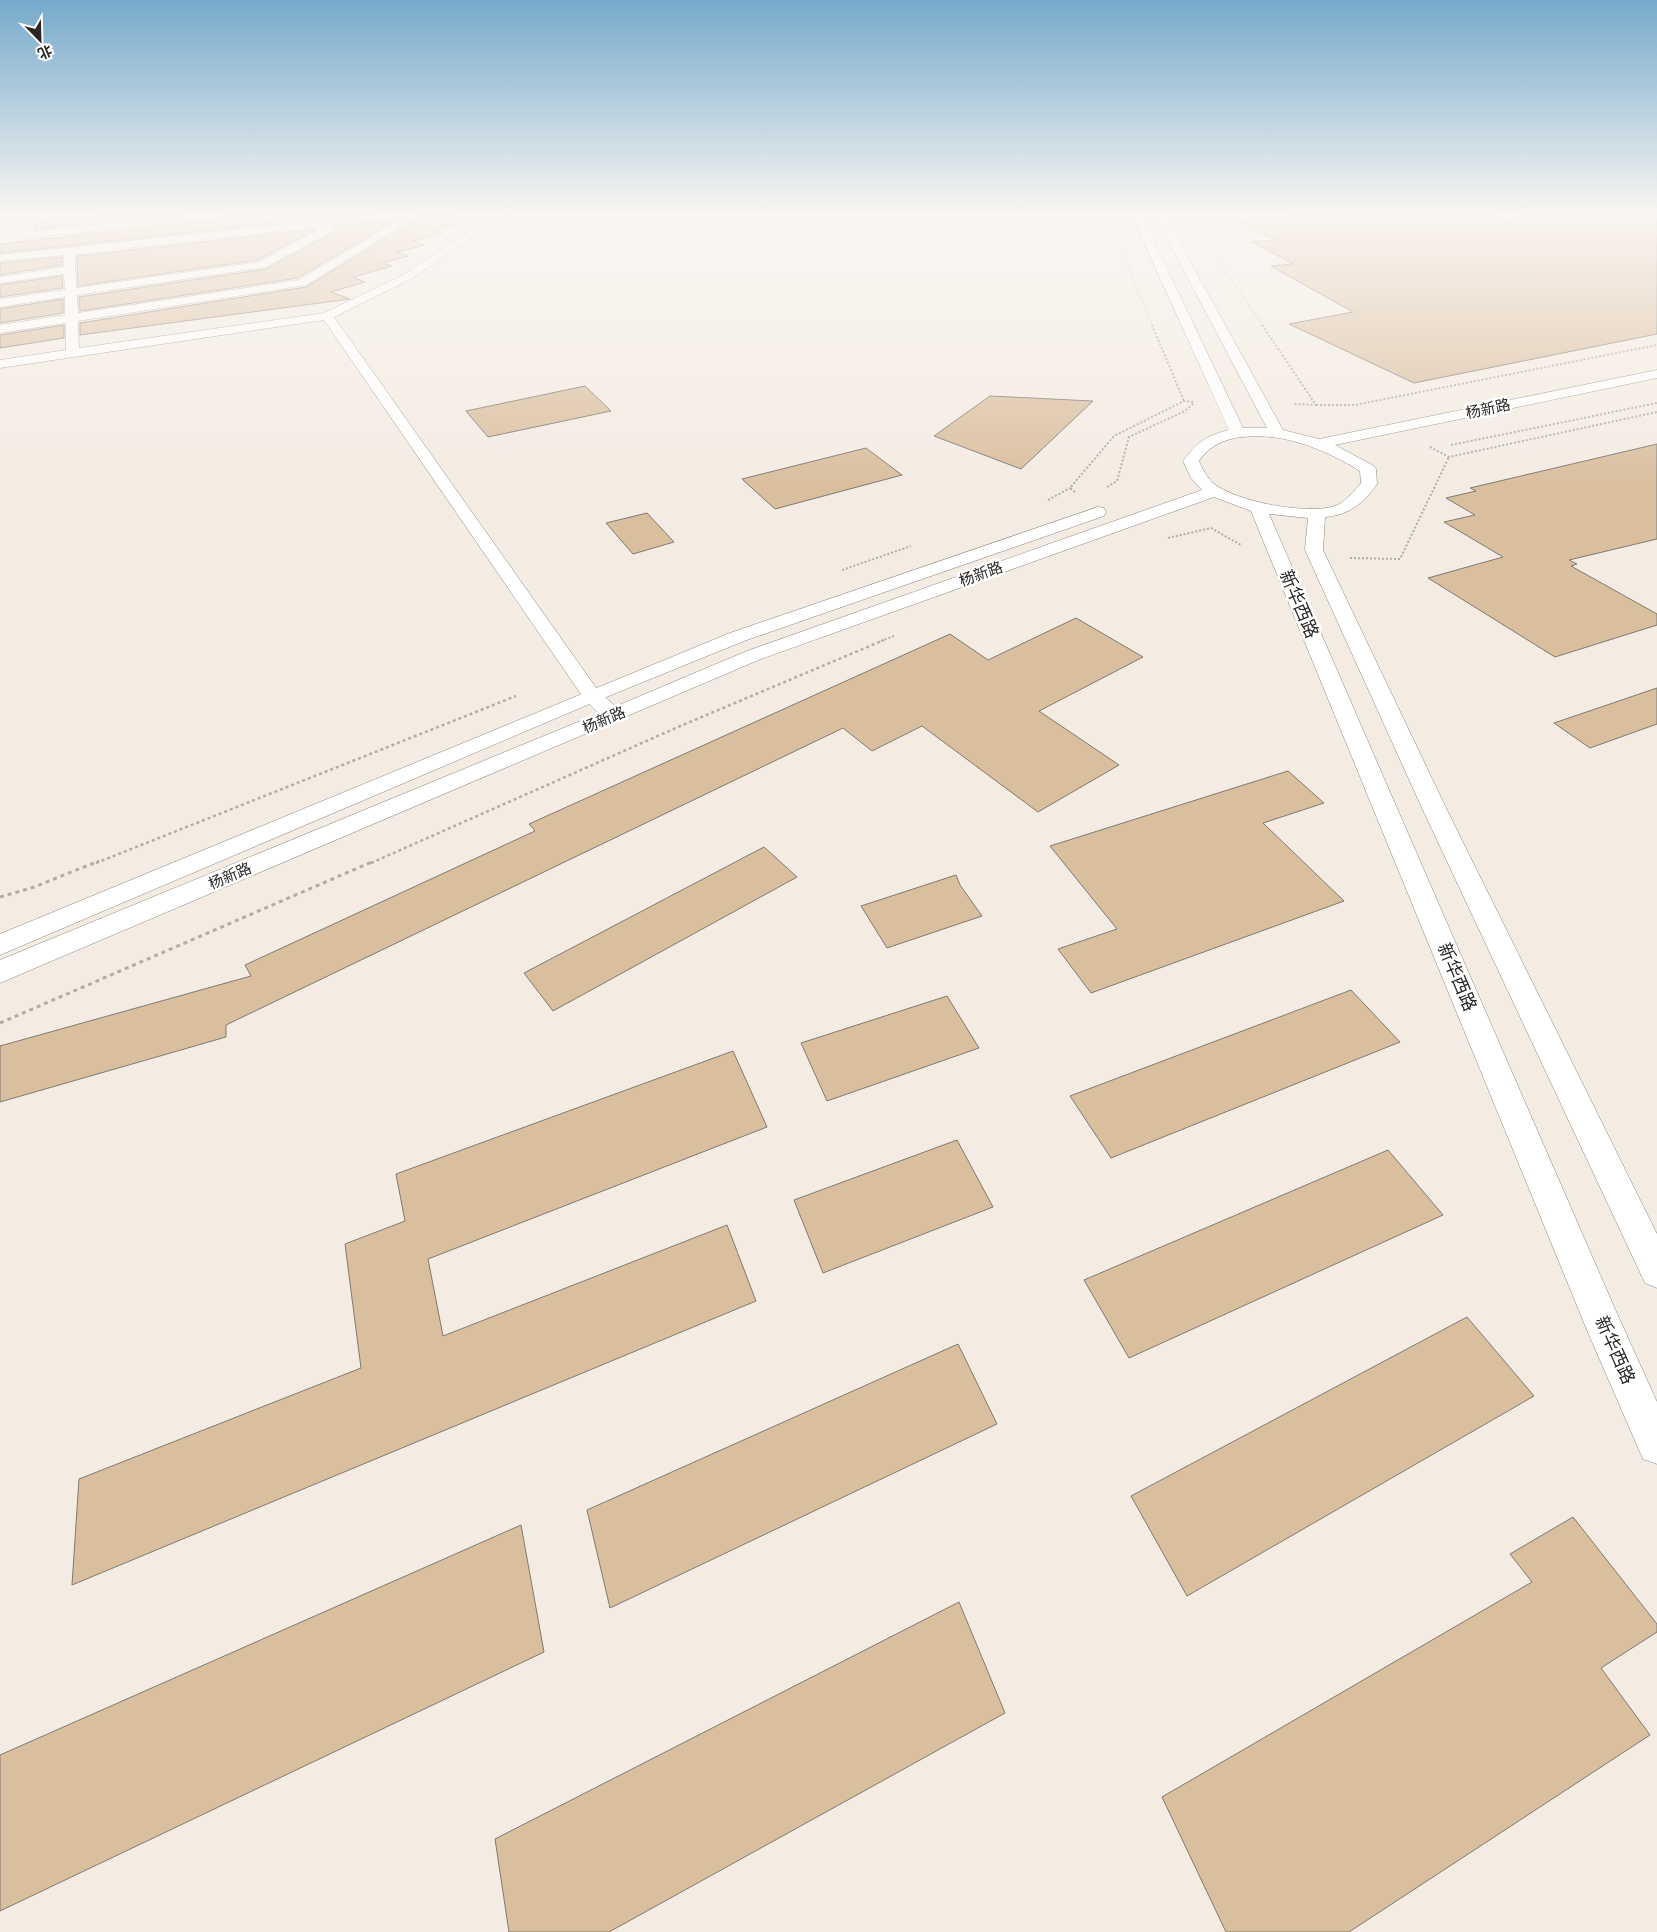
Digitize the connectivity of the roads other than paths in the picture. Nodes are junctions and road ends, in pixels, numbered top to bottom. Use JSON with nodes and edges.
{"nodes":[{"id":1,"x":71,"y":304,"type":"edge"},
{"id":2,"x":166,"y":304,"type":"edge"},
{"id":3,"x":351,"y":304,"type":"edge"},
{"id":4,"x":1178,"y":304,"type":"edge"},
{"id":5,"x":1207,"y":304,"type":"edge"},
{"id":6,"x":327,"y":316,"type":"junction"},
{"id":7,"x":72,"y":318,"type":"junction"},
{"id":8,"x":0,"y":329,"type":"edge"},
{"id":9,"x":73,"y":353,"type":"junction"},
{"id":10,"x":0,"y":364,"type":"edge"},
{"id":11,"x":1657,"y":374,"type":"edge"},
{"id":12,"x":1238,"y":433,"type":"junction"},
{"id":13,"x":1277,"y":433,"type":"junction"},
{"id":14,"x":1320,"y":444,"type":"junction"},
{"id":15,"x":1365,"y":452,"type":"dead end"},
{"id":16,"x":1348,"y":456,"type":"junction"},
{"id":17,"x":1208,"y":485,"type":"junction"},
{"id":18,"x":1258,"y":508,"type":"junction"},
{"id":19,"x":1316,"y":512,"type":"junction"},
{"id":20,"x":592,"y":696,"type":"junction"},
{"id":21,"x":615,"y":716,"type":"junction"},
{"id":22,"x":0,"y":945,"type":"edge"},
{"id":23,"x":0,"y":972,"type":"edge"},
{"id":24,"x":1657,"y":1270,"type":"edge"},
{"id":25,"x":1657,"y":1445,"type":"edge"}],
"edges":[{"from":1,"to":7,"type":"street"},
{"from":2,"to":7,"type":"street"},
{"from":3,"to":6,"type":"street"},
{"from":4,"to":12,"type":"street"},
{"from":5,"to":13,"type":"street"},
{"from":6,"to":9,"type":"street"},
{"from":6,"to":20,"type":"street"},
{"from":7,"to":8,"type":"street"},
{"from":7,"to":9,"type":"street"},
{"from":9,"to":10,"type":"street"},
{"from":11,"to":14,"type":"street","name":"杨新路"},
{"from":12,"to":13,"type":"street"},
{"from":12,"to":17,"type":"street"},
{"from":13,"to":14,"type":"street"},
{"from":14,"to":16,"type":"street"},
{"from":15,"to":16,"type":"street"},
{"from":16,"to":19,"type":"street"},
{"from":17,"to":18,"type":"street"},
{"from":17,"to":20,"type":"street","name":"杨新路"},
{"from":17,"to":21,"type":"street","name":"杨新路"},
{"from":18,"to":19,"type":"street"},
{"from":18,"to":25,"type":"street","name":"新华西路"},
{"from":19,"to":24,"type":"street","name":"新华西路"},
{"from":20,"to":21,"type":"street"},
{"from":20,"to":22,"type":"street","name":"杨新路"},
{"from":21,"to":23,"type":"street","name":"杨新路"}]}
